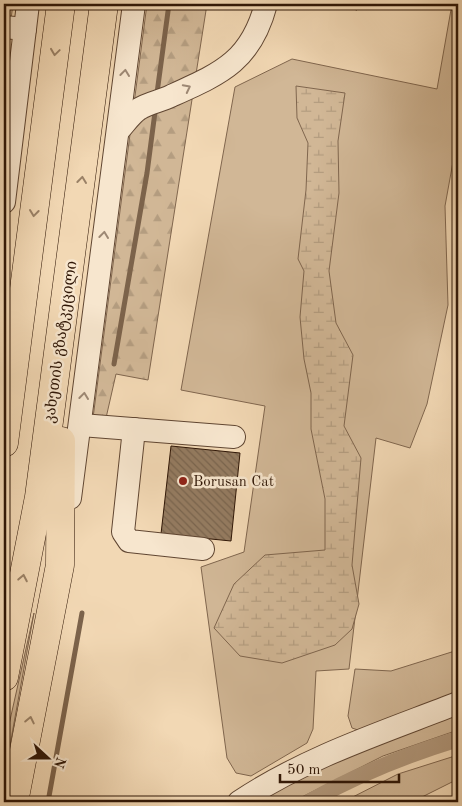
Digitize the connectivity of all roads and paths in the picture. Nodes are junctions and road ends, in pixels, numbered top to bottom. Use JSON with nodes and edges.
{"nodes":[{"id":1,"x":28,"y":4,"type":"edge"},
{"id":2,"x":61,"y":4,"type":"edge"},
{"id":3,"x":104,"y":4,"type":"edge"},
{"id":4,"x":134,"y":4,"type":"edge"},
{"id":5,"x":266,"y":4,"type":"edge"},
{"id":6,"x":14,"y":28,"type":"edge"},
{"id":7,"x":118,"y":131,"type":"junction"},
{"id":8,"x":4,"y":202,"type":"edge"},
{"id":9,"x":62,"y":332,"type":"junction"},
{"id":10,"x":16,"y":354,"type":"junction"},
{"id":11,"x":4,"y":393,"type":"edge"},
{"id":12,"x":81,"y":425,"type":"junction"},
{"id":13,"x":134,"y":429,"type":"junction"},
{"id":14,"x":234,"y":437,"type":"dead end"},
{"id":15,"x":4,"y":443,"type":"edge"},
{"id":16,"x":203,"y":549,"type":"dead end"},
{"id":17,"x":60,"y":565,"type":"junction"},
{"id":18,"x":4,"y":678,"type":"edge"},
{"id":19,"x":458,"y":703,"type":"edge"},
{"id":20,"x":14,"y":802,"type":"edge"},
{"id":21,"x":239,"y":802,"type":"edge"}],
"edges":[{"from":1,"to":6,"type":"street"},
{"from":2,"to":10,"type":"highway","one_way":true},
{"from":9,"to":3,"type":"highway","name":"კახეთის გზატკეცილი","one_way":true},
{"from":7,"to":4,"type":"street","name":"კახეთის გზატკეცილი","one_way":true},
{"from":7,"to":5,"type":"street","one_way":true},
{"from":6,"to":8,"type":"street"},
{"from":12,"to":7,"type":"street","name":"კახეთის გზატკეცილი","one_way":true},
{"from":9,"to":17,"type":"highway"},
{"from":18,"to":9,"type":"highway","name":"კახეთის გზატკეცილი","one_way":true},
{"from":10,"to":11,"type":"highway"},
{"from":10,"to":15,"type":"highway"},
{"from":12,"to":13,"type":"street"},
{"from":12,"to":17,"type":"street","name":"კახეთის გზატკეცილი"},
{"from":13,"to":14,"type":"street"},
{"from":13,"to":16,"type":"street"},
{"from":20,"to":17,"type":"highway","one_way":true},
{"from":19,"to":21,"type":"street"}]}
